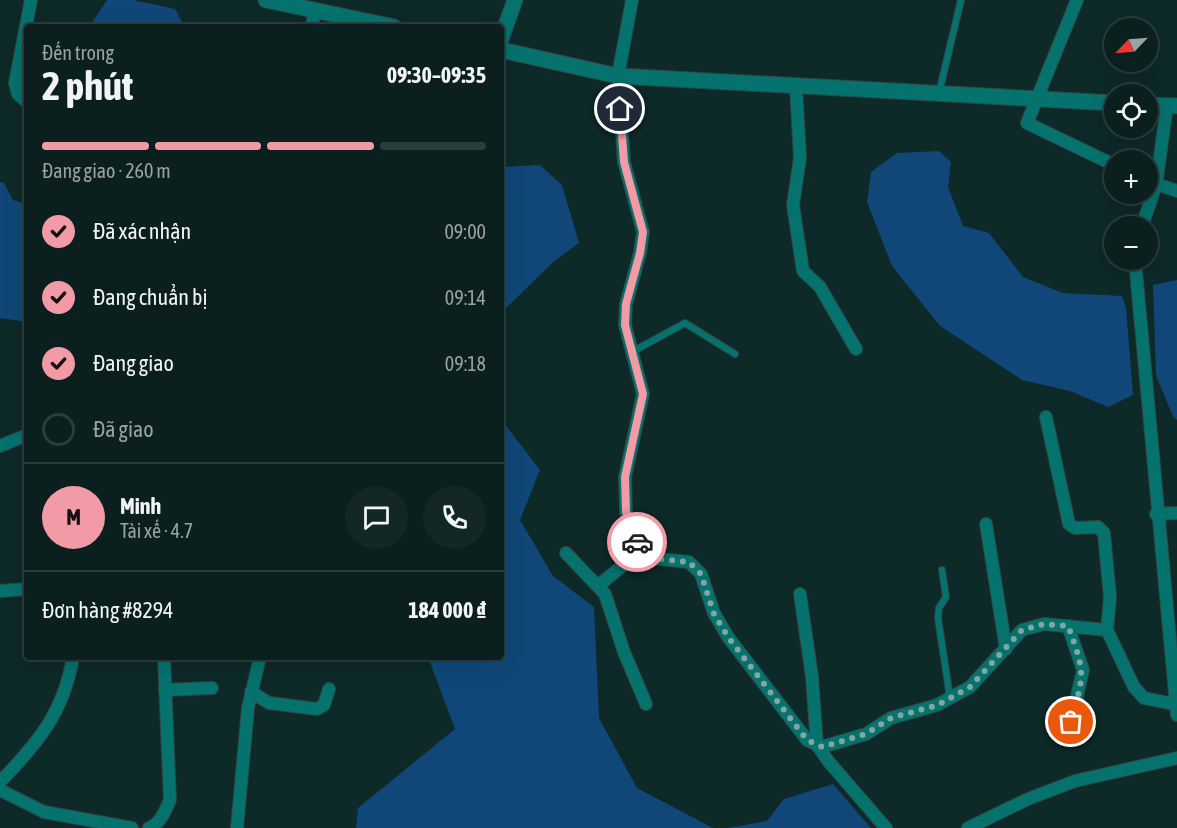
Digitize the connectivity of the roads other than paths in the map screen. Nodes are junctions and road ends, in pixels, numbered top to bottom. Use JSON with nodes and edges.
{"nodes":[{"id":1,"x":32,"y":0,"type":"edge"},
{"id":2,"x":266,"y":0,"type":"edge"},
{"id":3,"x":515,"y":0,"type":"edge"},
{"id":4,"x":632,"y":0,"type":"edge"},
{"id":5,"x":961,"y":0,"type":"edge"},
{"id":6,"x":1077,"y":0,"type":"edge"},
{"id":7,"x":316,"y":10,"type":"junction"},
{"id":8,"x":27,"y":24,"type":"edge"},
{"id":9,"x":312,"y":24,"type":"edge"},
{"id":10,"x":380,"y":24,"type":"edge"},
{"id":11,"x":504,"y":31,"type":"edge"},
{"id":12,"x":24,"y":39,"type":"edge"},
{"id":13,"x":504,"y":51,"type":"edge"},
{"id":14,"x":618,"y":76,"type":"junction"},
{"id":15,"x":796,"y":86,"type":"junction"},
{"id":16,"x":939,"y":94,"type":"junction"},
{"id":17,"x":24,"y":99,"type":"edge"},
{"id":18,"x":1037,"y":99,"type":"junction"},
{"id":19,"x":1104,"y":102,"type":"edge"},
{"id":20,"x":1172,"y":106,"type":"edge"},
{"id":21,"x":1104,"y":160,"type":"edge"},
{"id":22,"x":1158,"y":160,"type":"edge"},
{"id":23,"x":1158,"y":185,"type":"edge"},
{"id":24,"x":1177,"y":191,"type":"edge"},
{"id":25,"x":1136,"y":270,"type":"edge"},
{"id":26,"x":856,"y":349,"type":"dead end"},
{"id":27,"x":631,"y":353,"type":"junction"},
{"id":28,"x":735,"y":354,"type":"dead end"},
{"id":29,"x":1046,"y":417,"type":"dead end"},
{"id":30,"x":24,"y":436,"type":"edge"},
{"id":31,"x":0,"y":446,"type":"edge"},
{"id":32,"x":1177,"y":513,"type":"edge"},
{"id":33,"x":1156,"y":514,"type":"junction"},
{"id":34,"x":986,"y":524,"type":"dead end"},
{"id":35,"x":642,"y":550,"type":"junction"},
{"id":36,"x":566,"y":553,"type":"dead end"},
{"id":37,"x":942,"y":570,"type":"dead end"},
{"id":38,"x":599,"y":585,"type":"junction"},
{"id":39,"x":24,"y":589,"type":"edge"},
{"id":40,"x":0,"y":591,"type":"edge"},
{"id":41,"x":800,"y":594,"type":"dead end"},
{"id":42,"x":1068,"y":626,"type":"junction"},
{"id":43,"x":1107,"y":630,"type":"junction"},
{"id":44,"x":1006,"y":649,"type":"junction"},
{"id":45,"x":72,"y":660,"type":"edge"},
{"id":46,"x":164,"y":660,"type":"edge"},
{"id":47,"x":259,"y":660,"type":"edge"},
{"id":48,"x":212,"y":688,"type":"dead end"},
{"id":49,"x":329,"y":689,"type":"dead end"},
{"id":50,"x":165,"y":690,"type":"junction"},
{"id":51,"x":251,"y":692,"type":"junction"},
{"id":52,"x":950,"y":698,"type":"junction"},
{"id":53,"x":646,"y":704,"type":"dead end"},
{"id":54,"x":1176,"y":710,"type":"edge"},
{"id":55,"x":1071,"y":722,"type":"dead end"},
{"id":56,"x":817,"y":744,"type":"junction"},
{"id":57,"x":1177,"y":758,"type":"edge"},
{"id":58,"x":0,"y":782,"type":"edge"},
{"id":59,"x":0,"y":790,"type":"edge"},
{"id":60,"x":154,"y":827,"type":"edge"},
{"id":61,"x":132,"y":828,"type":"edge"},
{"id":62,"x":237,"y":828,"type":"edge"},
{"id":63,"x":886,"y":828,"type":"edge"},
{"id":64,"x":968,"y":828,"type":"edge"}],
"edges":[{"from":1,"to":8,"type":"street"},
{"from":2,"to":7,"type":"street"},
{"from":3,"to":11,"type":"street"},
{"from":4,"to":14,"type":"street"},
{"from":5,"to":16,"type":"lane"},
{"from":6,"to":18,"type":"street"},
{"from":7,"to":9,"type":"street"},
{"from":7,"to":10,"type":"street"},
{"from":12,"to":17,"type":"street"},
{"from":13,"to":14,"type":"street"},
{"from":14,"to":15,"type":"street"},
{"from":14,"to":27,"type":"street"},
{"from":15,"to":16,"type":"street"},
{"from":15,"to":26,"type":"street"},
{"from":16,"to":18,"type":"street"},
{"from":18,"to":19,"type":"street"},
{"from":18,"to":21,"type":"street"},
{"from":20,"to":22,"type":"street"},
{"from":23,"to":24,"type":"street"},
{"from":25,"to":33,"type":"street"},
{"from":27,"to":28,"type":"lane"},
{"from":27,"to":35,"type":"street"},
{"from":29,"to":43,"type":"street"},
{"from":30,"to":31,"type":"street"},
{"from":32,"to":33,"type":"street"},
{"from":33,"to":54,"type":"street"},
{"from":34,"to":44,"type":"street"},
{"from":35,"to":38,"type":"street"},
{"from":35,"to":56,"type":"street"},
{"from":36,"to":38,"type":"street"},
{"from":37,"to":52,"type":"lane"},
{"from":38,"to":53,"type":"street"},
{"from":39,"to":40,"type":"street"},
{"from":41,"to":56,"type":"street"},
{"from":42,"to":43,"type":"street"},
{"from":42,"to":44,"type":"street"},
{"from":42,"to":55,"type":"street"},
{"from":43,"to":54,"type":"street"},
{"from":44,"to":52,"type":"street"},
{"from":45,"to":58,"type":"street"},
{"from":46,"to":50,"type":"street"},
{"from":47,"to":51,"type":"street"},
{"from":48,"to":50,"type":"street"},
{"from":49,"to":51,"type":"street"},
{"from":50,"to":60,"type":"street"},
{"from":51,"to":62,"type":"street"},
{"from":52,"to":56,"type":"street"},
{"from":56,"to":63,"type":"street"},
{"from":57,"to":64,"type":"street"},
{"from":59,"to":61,"type":"street"}]}
